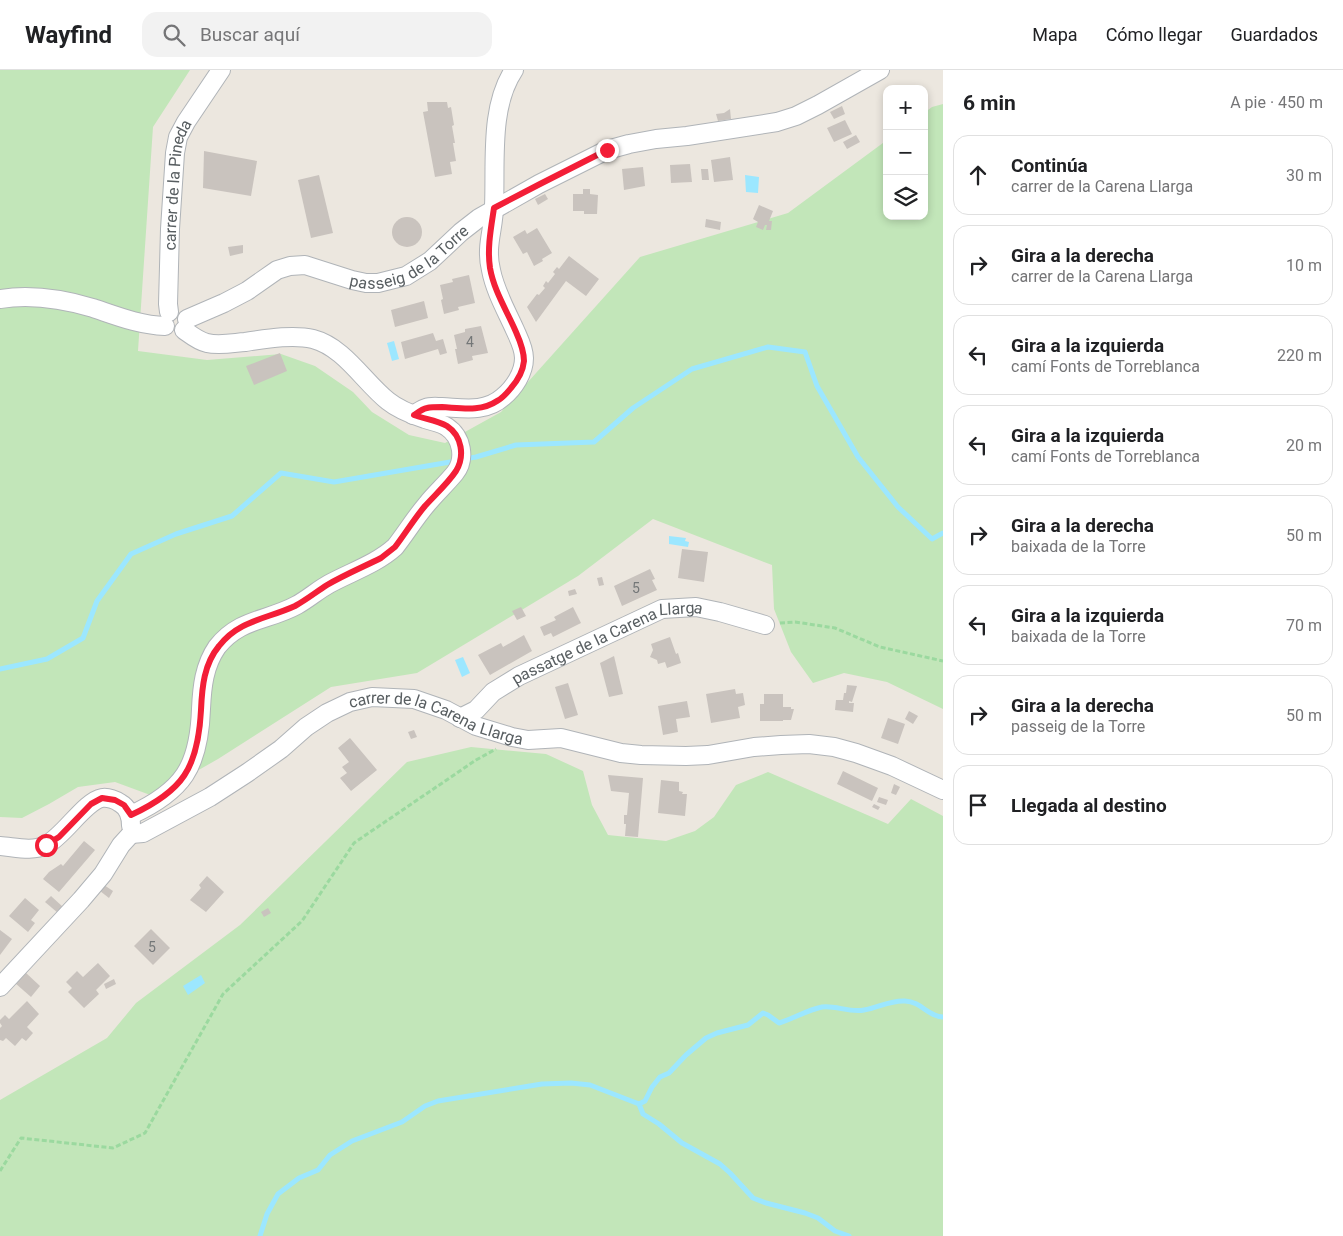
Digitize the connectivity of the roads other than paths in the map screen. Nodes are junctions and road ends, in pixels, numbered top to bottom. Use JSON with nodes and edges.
{"nodes":[{"id":1,"x":222,"y":70,"type":"edge"},
{"id":2,"x":514,"y":70,"type":"edge"},
{"id":3,"x":880,"y":70,"type":"edge"},
{"id":4,"x":494,"y":208,"type":"junction"},
{"id":5,"x":0,"y":299,"type":"edge"},
{"id":6,"x":167,"y":319,"type":"junction"},
{"id":7,"x":186,"y":325,"type":"junction"},
{"id":8,"x":414,"y":415,"type":"junction"},
{"id":9,"x":765,"y":625,"type":"road end"},
{"id":10,"x":460,"y":718,"type":"junction"},
{"id":11,"x":943,"y":790,"type":"edge"},
{"id":12,"x":131,"y":815,"type":"junction"},
{"id":13,"x":131,"y":834,"type":"junction"},
{"id":14,"x":0,"y":846,"type":"edge"},
{"id":15,"x":0,"y":988,"type":"edge"}],
"edges":[{"from":1,"to":6,"type":"street","name":"carrer de la Pineda"},
{"from":2,"to":4,"type":"street"},
{"from":3,"to":4,"type":"street","name":"passeig de la Torre"},
{"from":4,"to":7,"type":"street","name":"passeig de la Torre"},
{"from":4,"to":8,"type":"street"},
{"from":5,"to":6,"type":"street"},
{"from":6,"to":7,"type":"street"},
{"from":7,"to":8,"type":"street"},
{"from":8,"to":12,"type":"street"},
{"from":9,"to":10,"type":"street","name":"passatge de la Carena Llarga"},
{"from":10,"to":11,"type":"street","name":"carrer de la Carena Llarga"},
{"from":10,"to":13,"type":"street","name":"carrer de la Carena Llarga"},
{"from":12,"to":13,"type":"street"},
{"from":12,"to":14,"type":"street"},
{"from":13,"to":15,"type":"street"}]}
